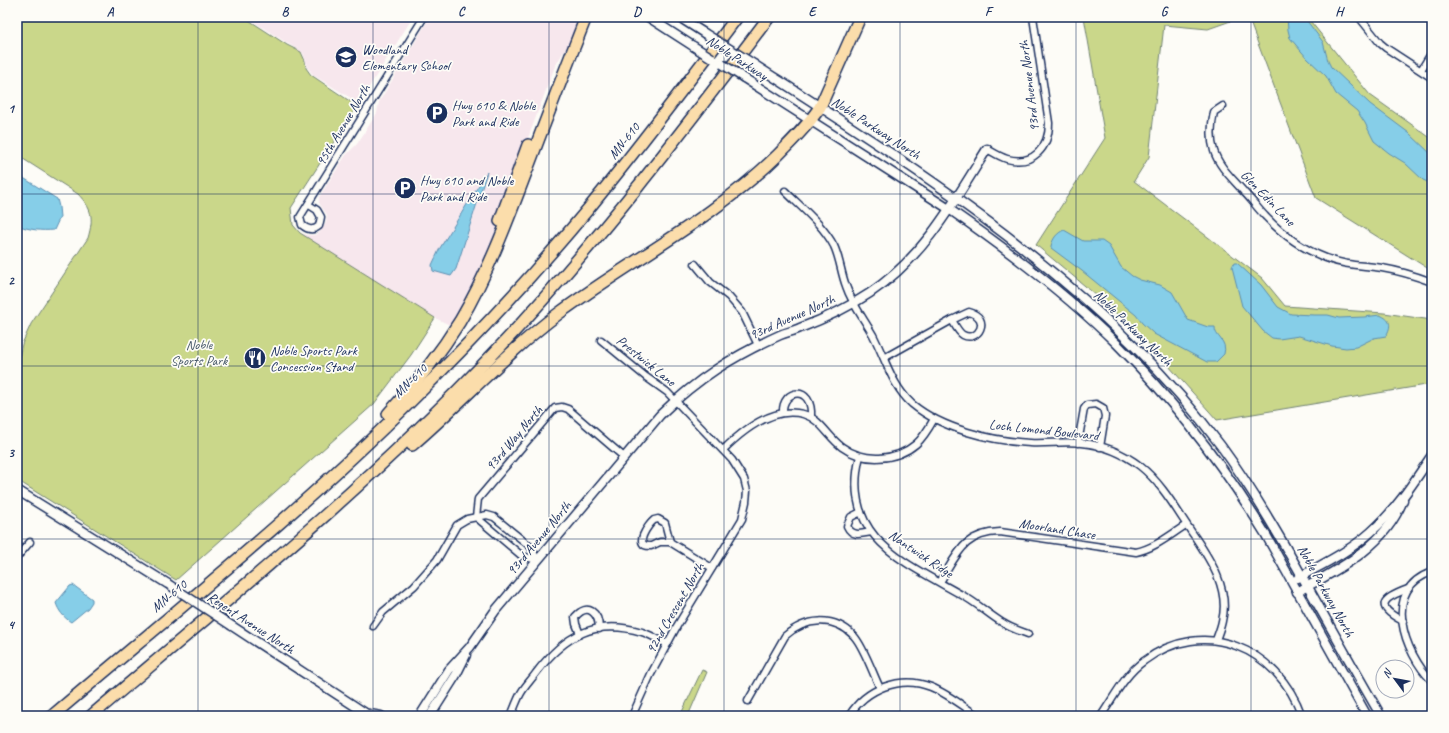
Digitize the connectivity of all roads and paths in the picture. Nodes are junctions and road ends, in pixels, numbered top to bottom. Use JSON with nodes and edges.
{"nodes":[{"id":1,"x":424,"y":17,"type":"edge"},
{"id":2,"x":586,"y":17,"type":"edge"},
{"id":3,"x":648,"y":17,"type":"edge"},
{"id":4,"x":679,"y":17,"type":"edge"},
{"id":5,"x":737,"y":17,"type":"edge"},
{"id":6,"x":769,"y":17,"type":"edge"},
{"id":7,"x":860,"y":17,"type":"edge"},
{"id":8,"x":868,"y":17,"type":"edge"},
{"id":9,"x":1033,"y":17,"type":"edge"},
{"id":10,"x":1359,"y":17,"type":"edge"},
{"id":11,"x":1432,"y":52,"type":"edge"},
{"id":12,"x":843,"y":56,"type":"junction"},
{"id":13,"x":755,"y":65,"type":"joint"},
{"id":14,"x":1421,"y":70,"type":"junction"},
{"id":15,"x":1432,"y":78,"type":"edge"},
{"id":16,"x":1223,"y":106,"type":"dead end"},
{"id":17,"x":820,"y":107,"type":"junction"},
{"id":18,"x":811,"y":121,"type":"junction"},
{"id":19,"x":987,"y":149,"type":"joint"},
{"id":20,"x":786,"y":191,"type":"dead end"},
{"id":21,"x":956,"y":198,"type":"junction"},
{"id":22,"x":309,"y":205,"type":"dead end"},
{"id":23,"x":949,"y":209,"type":"junction"},
{"id":24,"x":695,"y":264,"type":"dead end"},
{"id":25,"x":1432,"y":282,"type":"edge"},
{"id":26,"x":853,"y":303,"type":"junction"},
{"id":27,"x":952,"y":320,"type":"junction"},
{"id":28,"x":601,"y":340,"type":"dead end"},
{"id":29,"x":758,"y":345,"type":"junction"},
{"id":30,"x":884,"y":358,"type":"junction"},
{"id":31,"x":675,"y":400,"type":"junction"},
{"id":32,"x":783,"y":412,"type":"junction"},
{"id":33,"x":811,"y":418,"type":"junction"},
{"id":34,"x":934,"y":419,"type":"junction"},
{"id":35,"x":1078,"y":443,"type":"junction"},
{"id":36,"x":1100,"y":447,"type":"junction"},
{"id":37,"x":723,"y":450,"type":"junction"},
{"id":38,"x":860,"y":456,"type":"junction"},
{"id":39,"x":624,"y":457,"type":"junction"},
{"id":40,"x":1431,"y":458,"type":"edge"},
{"id":41,"x":355,"y":489,"type":"junction"},
{"id":42,"x":17,"y":490,"type":"edge"},
{"id":43,"x":1404,"y":497,"type":"junction"},
{"id":44,"x":293,"y":510,"type":"junction"},
{"id":45,"x":861,"y":512,"type":"junction"},
{"id":46,"x":476,"y":517,"type":"junction"},
{"id":47,"x":1186,"y":525,"type":"junction"},
{"id":48,"x":871,"y":532,"type":"junction"},
{"id":49,"x":30,"y":542,"type":"dead end"},
{"id":50,"x":670,"y":542,"type":"junction"},
{"id":51,"x":17,"y":556,"type":"edge"},
{"id":52,"x":537,"y":560,"type":"junction"},
{"id":53,"x":712,"y":568,"type":"junction"},
{"id":54,"x":1432,"y":572,"type":"edge"},
{"id":55,"x":1302,"y":576,"type":"junction"},
{"id":56,"x":940,"y":582,"type":"junction"},
{"id":57,"x":1292,"y":582,"type":"junction"},
{"id":58,"x":1308,"y":586,"type":"junction"},
{"id":59,"x":1408,"y":589,"type":"junction"},
{"id":60,"x":1297,"y":592,"type":"junction"},
{"id":61,"x":1403,"y":621,"type":"junction"},
{"id":62,"x":373,"y":626,"type":"dead end"},
{"id":63,"x":599,"y":629,"type":"junction"},
{"id":64,"x":580,"y":634,"type":"junction"},
{"id":65,"x":1028,"y":634,"type":"dead end"},
{"id":66,"x":1216,"y":640,"type":"junction"},
{"id":67,"x":667,"y":644,"type":"junction"},
{"id":68,"x":470,"y":647,"type":"junction"},
{"id":69,"x":1432,"y":681,"type":"edge"},
{"id":70,"x":880,"y":688,"type":"junction"},
{"id":71,"x":748,"y":701,"type":"dead end"},
{"id":72,"x":370,"y":715,"type":"edge"},
{"id":73,"x":52,"y":716,"type":"edge"},
{"id":74,"x":91,"y":716,"type":"edge"},
{"id":75,"x":381,"y":716,"type":"edge"},
{"id":76,"x":420,"y":716,"type":"edge"},
{"id":77,"x":430,"y":716,"type":"edge"},
{"id":78,"x":511,"y":716,"type":"edge"},
{"id":79,"x":632,"y":716,"type":"edge"},
{"id":80,"x":849,"y":716,"type":"edge"},
{"id":81,"x":978,"y":716,"type":"edge"},
{"id":82,"x":1101,"y":716,"type":"edge"},
{"id":83,"x":1302,"y":716,"type":"edge"},
{"id":84,"x":1366,"y":716,"type":"edge"},
{"id":85,"x":1380,"y":716,"type":"edge"}],
"edges":[{"from":1,"to":22,"type":"street","name":"95th Avenue North"},
{"from":2,"to":44,"type":"highway"},
{"from":3,"to":18,"type":"main road","name":"Noble Parkway","bridge":true},
{"from":4,"to":13,"type":"main road","name":"Noble Parkway","bridge":true},
{"from":5,"to":44,"type":"highway","name":"MN-610"},
{"from":6,"to":41,"type":"highway"},
{"from":7,"to":12,"type":"highway"},
{"from":8,"to":12,"type":"highway"},
{"from":9,"to":19,"type":"street","name":"93rd Avenue North"},
{"from":10,"to":14,"type":"street"},
{"from":11,"to":14,"type":"street"},
{"from":12,"to":17,"type":"highway"},
{"from":13,"to":17,"type":"main road","name":"Noble Parkway North"},
{"from":14,"to":15,"type":"street"},
{"from":16,"to":25,"type":"street","name":"Glen Edin Lane"},
{"from":17,"to":18,"type":"highway"},
{"from":17,"to":21,"type":"main road","name":"Noble Parkway North"},
{"from":18,"to":23,"type":"main road","name":"Noble Parkway North"},
{"from":18,"to":41,"type":"highway"},
{"from":19,"to":21,"type":"main road","name":"93rd Avenue North"},
{"from":20,"to":26,"type":"street","name":"Loch Lomond Boulevard"},
{"from":21,"to":23,"type":"main road","name":"93rd Avenue North"},
{"from":21,"to":55,"type":"main road","name":"Noble Parkway North"},
{"from":23,"to":26,"type":"main road","name":"93rd Avenue North"},
{"from":23,"to":57,"type":"main road","name":"Noble Parkway North"},
{"from":24,"to":29,"type":"street"},
{"from":26,"to":29,"type":"main road","name":"93rd Avenue North"},
{"from":26,"to":30,"type":"street","name":"Loch Lomond Boulevard"},
{"from":27,"to":27,"type":"street"},
{"from":27,"to":30,"type":"street"},
{"from":28,"to":31,"type":"street","name":"Prestwick Lane"},
{"from":29,"to":31,"type":"main road","name":"93rd Avenue North"},
{"from":30,"to":34,"type":"street","name":"Loch Lomond Boulevard"},
{"from":31,"to":37,"type":"street","name":"Prestwick Lane"},
{"from":31,"to":39,"type":"main road","name":"93rd Avenue North"},
{"from":32,"to":33,"type":"street"},
{"from":32,"to":33,"type":"street"},
{"from":32,"to":37,"type":"street"},
{"from":33,"to":38,"type":"street"},
{"from":34,"to":35,"type":"street","name":"Loch Lomond Boulevard"},
{"from":34,"to":38,"type":"street"},
{"from":35,"to":36,"type":"street","name":"Loch Lomond Boulevard"},
{"from":35,"to":36,"type":"street"},
{"from":36,"to":47,"type":"street","name":"Loch Lomond Boulevard"},
{"from":37,"to":53,"type":"street","name":"92nd Crescent North"},
{"from":38,"to":45,"type":"street","name":"Nantwick Ridge"},
{"from":39,"to":46,"type":"street","name":"93rd Way North"},
{"from":39,"to":52,"type":"main road","name":"93rd Avenue North"},
{"from":40,"to":43,"type":"main road"},
{"from":41,"to":74,"type":"highway"},
{"from":42,"to":72,"type":"main road","name":"Regent Avenue North","bridge":true},
{"from":43,"to":55,"type":"main road"},
{"from":43,"to":58,"type":"main road"},
{"from":44,"to":73,"type":"highway","name":"MN-610"},
{"from":45,"to":48,"type":"street","name":"Nantwick Ridge"},
{"from":45,"to":48,"type":"street"},
{"from":46,"to":52,"type":"street"},
{"from":46,"to":52,"type":"street"},
{"from":46,"to":62,"type":"street"},
{"from":47,"to":56,"type":"street","name":"Moorland Chase"},
{"from":47,"to":66,"type":"street","name":"Loch Lomond Boulevard"},
{"from":48,"to":56,"type":"street","name":"Nantwick Ridge"},
{"from":49,"to":51,"type":"street"},
{"from":50,"to":50,"type":"street"},
{"from":50,"to":53,"type":"street"},
{"from":52,"to":68,"type":"main road","name":"93rd Avenue North"},
{"from":53,"to":67,"type":"street","name":"92nd Crescent North"},
{"from":54,"to":59,"type":"street"},
{"from":55,"to":57,"type":"main road"},
{"from":55,"to":58,"type":"main road","name":"Noble Parkway North"},
{"from":56,"to":65,"type":"street","name":"Nantwick Ridge"},
{"from":57,"to":60,"type":"main road","name":"Noble Parkway North"},
{"from":58,"to":60,"type":"main road"},
{"from":58,"to":85,"type":"main road","name":"Noble Parkway North"},
{"from":59,"to":61,"type":"street"},
{"from":59,"to":61,"type":"street"},
{"from":60,"to":84,"type":"main road","name":"Noble Parkway North"},
{"from":61,"to":69,"type":"street"},
{"from":63,"to":64,"type":"street"},
{"from":63,"to":64,"type":"street"},
{"from":63,"to":67,"type":"street"},
{"from":64,"to":78,"type":"street"},
{"from":66,"to":82,"type":"street"},
{"from":66,"to":83,"type":"street"},
{"from":67,"to":79,"type":"street","name":"92nd Crescent North"},
{"from":68,"to":76,"type":"main road","name":"93rd Avenue North"},
{"from":68,"to":77,"type":"main road","name":"93rd Avenue North"},
{"from":70,"to":71,"type":"street"},
{"from":70,"to":80,"type":"street"},
{"from":70,"to":81,"type":"street"},
{"from":72,"to":75,"type":"main road","name":"Regent Avenue North"}]}
